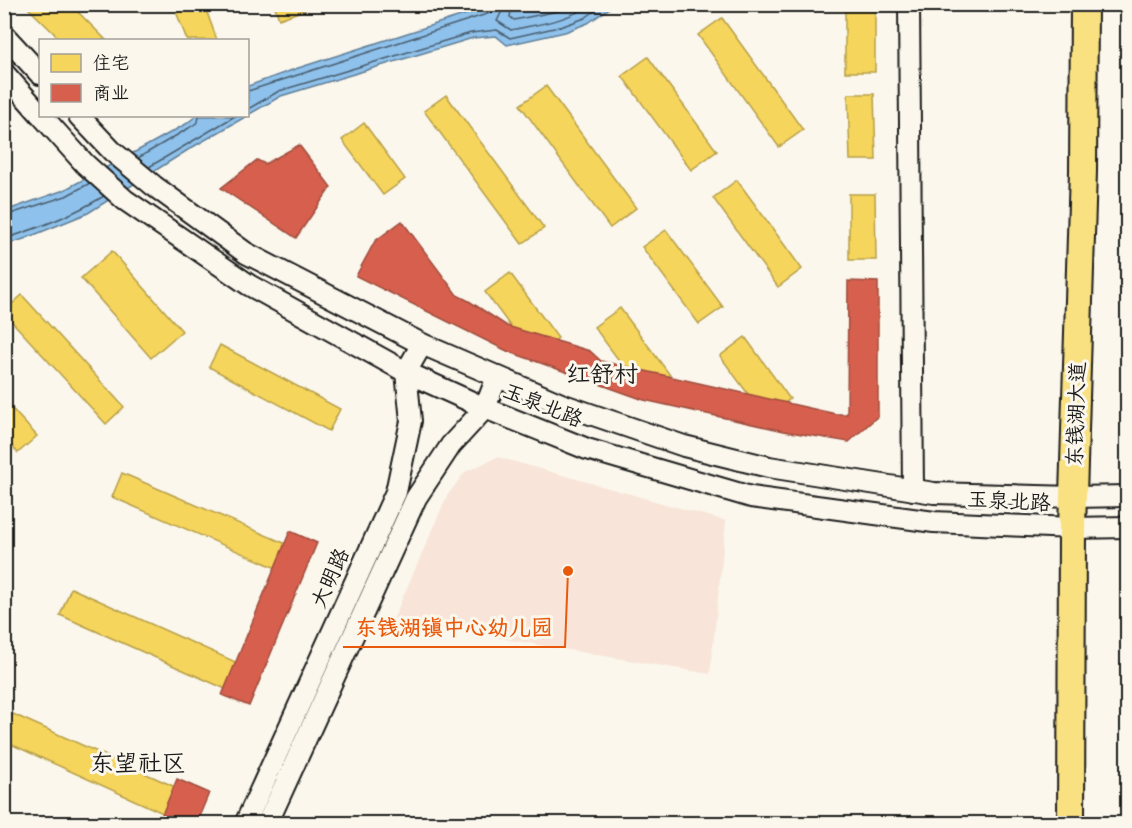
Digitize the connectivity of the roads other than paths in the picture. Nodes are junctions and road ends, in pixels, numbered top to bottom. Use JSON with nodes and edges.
{"nodes":[{"id":1,"x":909,"y":4,"type":"edge"},
{"id":2,"x":1084,"y":4,"type":"edge"},
{"id":3,"x":4,"y":35,"type":"edge"},
{"id":4,"x":4,"y":73,"type":"edge"},
{"id":5,"x":39,"y":73,"type":"edge"},
{"id":6,"x":39,"y":113,"type":"edge"},
{"id":7,"x":43,"y":117,"type":"edge"},
{"id":8,"x":80,"y":117,"type":"edge"},
{"id":9,"x":422,"y":344,"type":"junction"},
{"id":10,"x":406,"y":372,"type":"junction"},
{"id":11,"x":497,"y":377,"type":"junction"},
{"id":12,"x":485,"y":408,"type":"junction"},
{"id":13,"x":914,"y":490,"type":"junction"},
{"id":14,"x":1121,"y":496,"type":"edge"},
{"id":15,"x":1074,"y":497,"type":"junction"},
{"id":16,"x":1072,"y":528,"type":"junction"},
{"id":17,"x":1119,"y":528,"type":"edge"},
{"id":18,"x":1071,"y":822,"type":"edge"},
{"id":19,"x":245,"y":824,"type":"edge"},
{"id":20,"x":267,"y":824,"type":"edge"}],
"edges":[{"from":1,"to":13,"type":"street"},
{"from":2,"to":15,"type":"main road","name":"东钱湖大道"},
{"from":3,"to":5,"type":"street"},
{"from":4,"to":6,"type":"street","name":"玉泉北路"},
{"from":7,"to":10,"type":"street","name":"玉泉北路"},
{"from":8,"to":9,"type":"street","name":"玉泉北路"},
{"from":9,"to":10,"type":"street"},
{"from":9,"to":11,"type":"street","name":"玉泉北路"},
{"from":10,"to":12,"type":"street","name":"玉泉北路"},
{"from":10,"to":19,"type":"street","name":"大明路"},
{"from":11,"to":12,"type":"street"},
{"from":11,"to":13,"type":"street","name":"玉泉北路"},
{"from":12,"to":16,"type":"street","name":"玉泉北路"},
{"from":12,"to":20,"type":"street"},
{"from":13,"to":15,"type":"street","name":"玉泉北路"},
{"from":14,"to":15,"type":"street","name":"玉泉北路"},
{"from":15,"to":16,"type":"main road","name":"东钱湖大道"},
{"from":16,"to":17,"type":"street","name":"玉泉北路"},
{"from":16,"to":18,"type":"main road","name":"东钱湖大道"}]}
